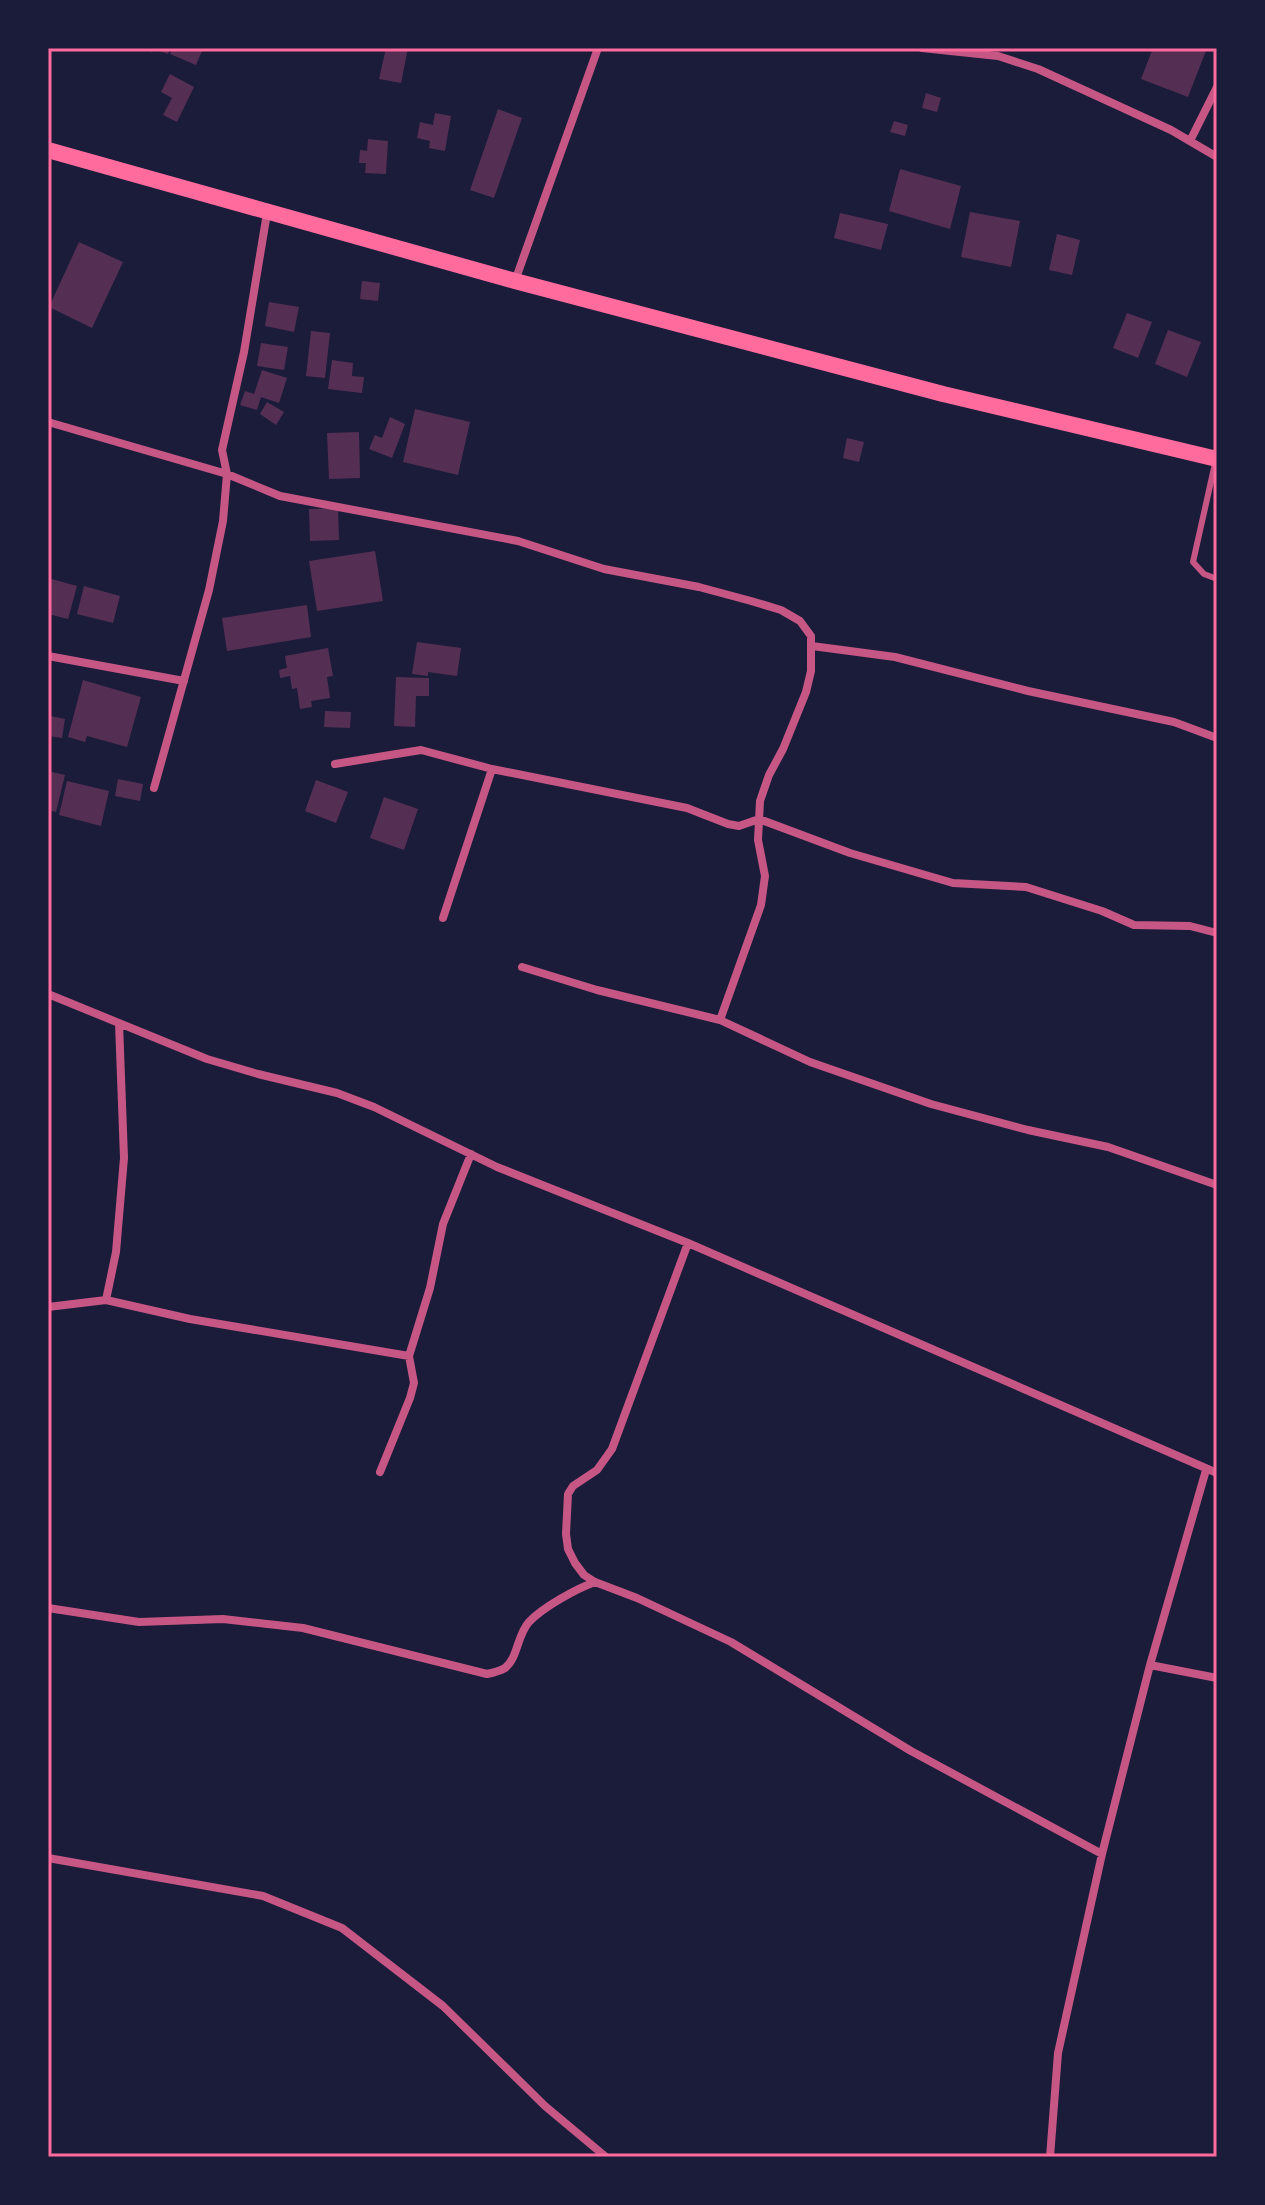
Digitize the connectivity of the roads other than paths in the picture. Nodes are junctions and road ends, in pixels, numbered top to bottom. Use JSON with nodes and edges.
{"nodes":[{"id":1,"x":598,"y":48,"type":"edge"},
{"id":2,"x":922,"y":48,"type":"edge"},
{"id":3,"x":999,"y":52,"type":"edge"},
{"id":4,"x":1217,"y":87,"type":"edge"},
{"id":5,"x":1190,"y":141,"type":"junction"},
{"id":6,"x":48,"y":150,"type":"edge"},
{"id":7,"x":1217,"y":157,"type":"edge"},
{"id":8,"x":267,"y":213,"type":"junction"},
{"id":9,"x":515,"y":281,"type":"junction"},
{"id":10,"x":48,"y":422,"type":"edge"},
{"id":11,"x":1217,"y":459,"type":"edge"},
{"id":12,"x":227,"y":474,"type":"junction"},
{"id":13,"x":1217,"y":579,"type":"edge"},
{"id":14,"x":812,"y":646,"type":"junction"},
{"id":15,"x":48,"y":656,"type":"edge"},
{"id":16,"x":184,"y":681,"type":"junction"},
{"id":17,"x":1217,"y":738,"type":"edge"},
{"id":18,"x":335,"y":764,"type":"dead end"},
{"id":19,"x":492,"y":769,"type":"junction"},
{"id":20,"x":154,"y":788,"type":"dead end"},
{"id":21,"x":759,"y":819,"type":"junction"},
{"id":22,"x":443,"y":918,"type":"dead end"},
{"id":23,"x":1217,"y":933,"type":"edge"},
{"id":24,"x":522,"y":967,"type":"dead end"},
{"id":25,"x":48,"y":994,"type":"edge"},
{"id":26,"x":720,"y":1020,"type":"junction"},
{"id":27,"x":119,"y":1023,"type":"junction"},
{"id":28,"x":471,"y":1154,"type":"junction"},
{"id":29,"x":1217,"y":1185,"type":"edge"},
{"id":30,"x":688,"y":1243,"type":"junction"},
{"id":31,"x":106,"y":1300,"type":"junction"},
{"id":32,"x":48,"y":1307,"type":"edge"},
{"id":33,"x":409,"y":1356,"type":"junction"},
{"id":34,"x":1206,"y":1470,"type":"junction"},
{"id":35,"x":380,"y":1472,"type":"dead end"},
{"id":36,"x":1217,"y":1473,"type":"edge"},
{"id":37,"x":595,"y":1582,"type":"junction"},
{"id":38,"x":48,"y":1608,"type":"edge"},
{"id":39,"x":1150,"y":1665,"type":"junction"},
{"id":40,"x":1217,"y":1678,"type":"edge"},
{"id":41,"x":1102,"y":1854,"type":"junction"},
{"id":42,"x":48,"y":1858,"type":"edge"},
{"id":43,"x":606,"y":2157,"type":"edge"},
{"id":44,"x":1050,"y":2157,"type":"edge"}],
"edges":[{"from":1,"to":9,"type":"street"},
{"from":2,"to":3,"type":"street"},
{"from":3,"to":5,"type":"street"},
{"from":4,"to":5,"type":"street"},
{"from":5,"to":7,"type":"street"},
{"from":6,"to":8,"type":"main road"},
{"from":8,"to":9,"type":"main road"},
{"from":8,"to":12,"type":"street"},
{"from":9,"to":11,"type":"main road"},
{"from":10,"to":12,"type":"street"},
{"from":11,"to":13,"type":"lane"},
{"from":12,"to":14,"type":"street"},
{"from":12,"to":16,"type":"street"},
{"from":14,"to":17,"type":"street"},
{"from":14,"to":21,"type":"street"},
{"from":15,"to":16,"type":"street"},
{"from":16,"to":20,"type":"street"},
{"from":18,"to":19,"type":"street"},
{"from":19,"to":21,"type":"street"},
{"from":19,"to":22,"type":"street"},
{"from":21,"to":23,"type":"street"},
{"from":21,"to":26,"type":"street"},
{"from":24,"to":26,"type":"street"},
{"from":25,"to":27,"type":"street"},
{"from":26,"to":29,"type":"street"},
{"from":27,"to":28,"type":"street"},
{"from":27,"to":31,"type":"street"},
{"from":28,"to":30,"type":"street"},
{"from":28,"to":33,"type":"street"},
{"from":30,"to":34,"type":"street"},
{"from":30,"to":37,"type":"street"},
{"from":31,"to":32,"type":"street"},
{"from":31,"to":33,"type":"street"},
{"from":33,"to":35,"type":"street"},
{"from":34,"to":36,"type":"street"},
{"from":34,"to":39,"type":"street"},
{"from":37,"to":38,"type":"street"},
{"from":37,"to":41,"type":"street"},
{"from":39,"to":40,"type":"street"},
{"from":39,"to":41,"type":"street"},
{"from":41,"to":44,"type":"street"},
{"from":42,"to":43,"type":"street"}]}
